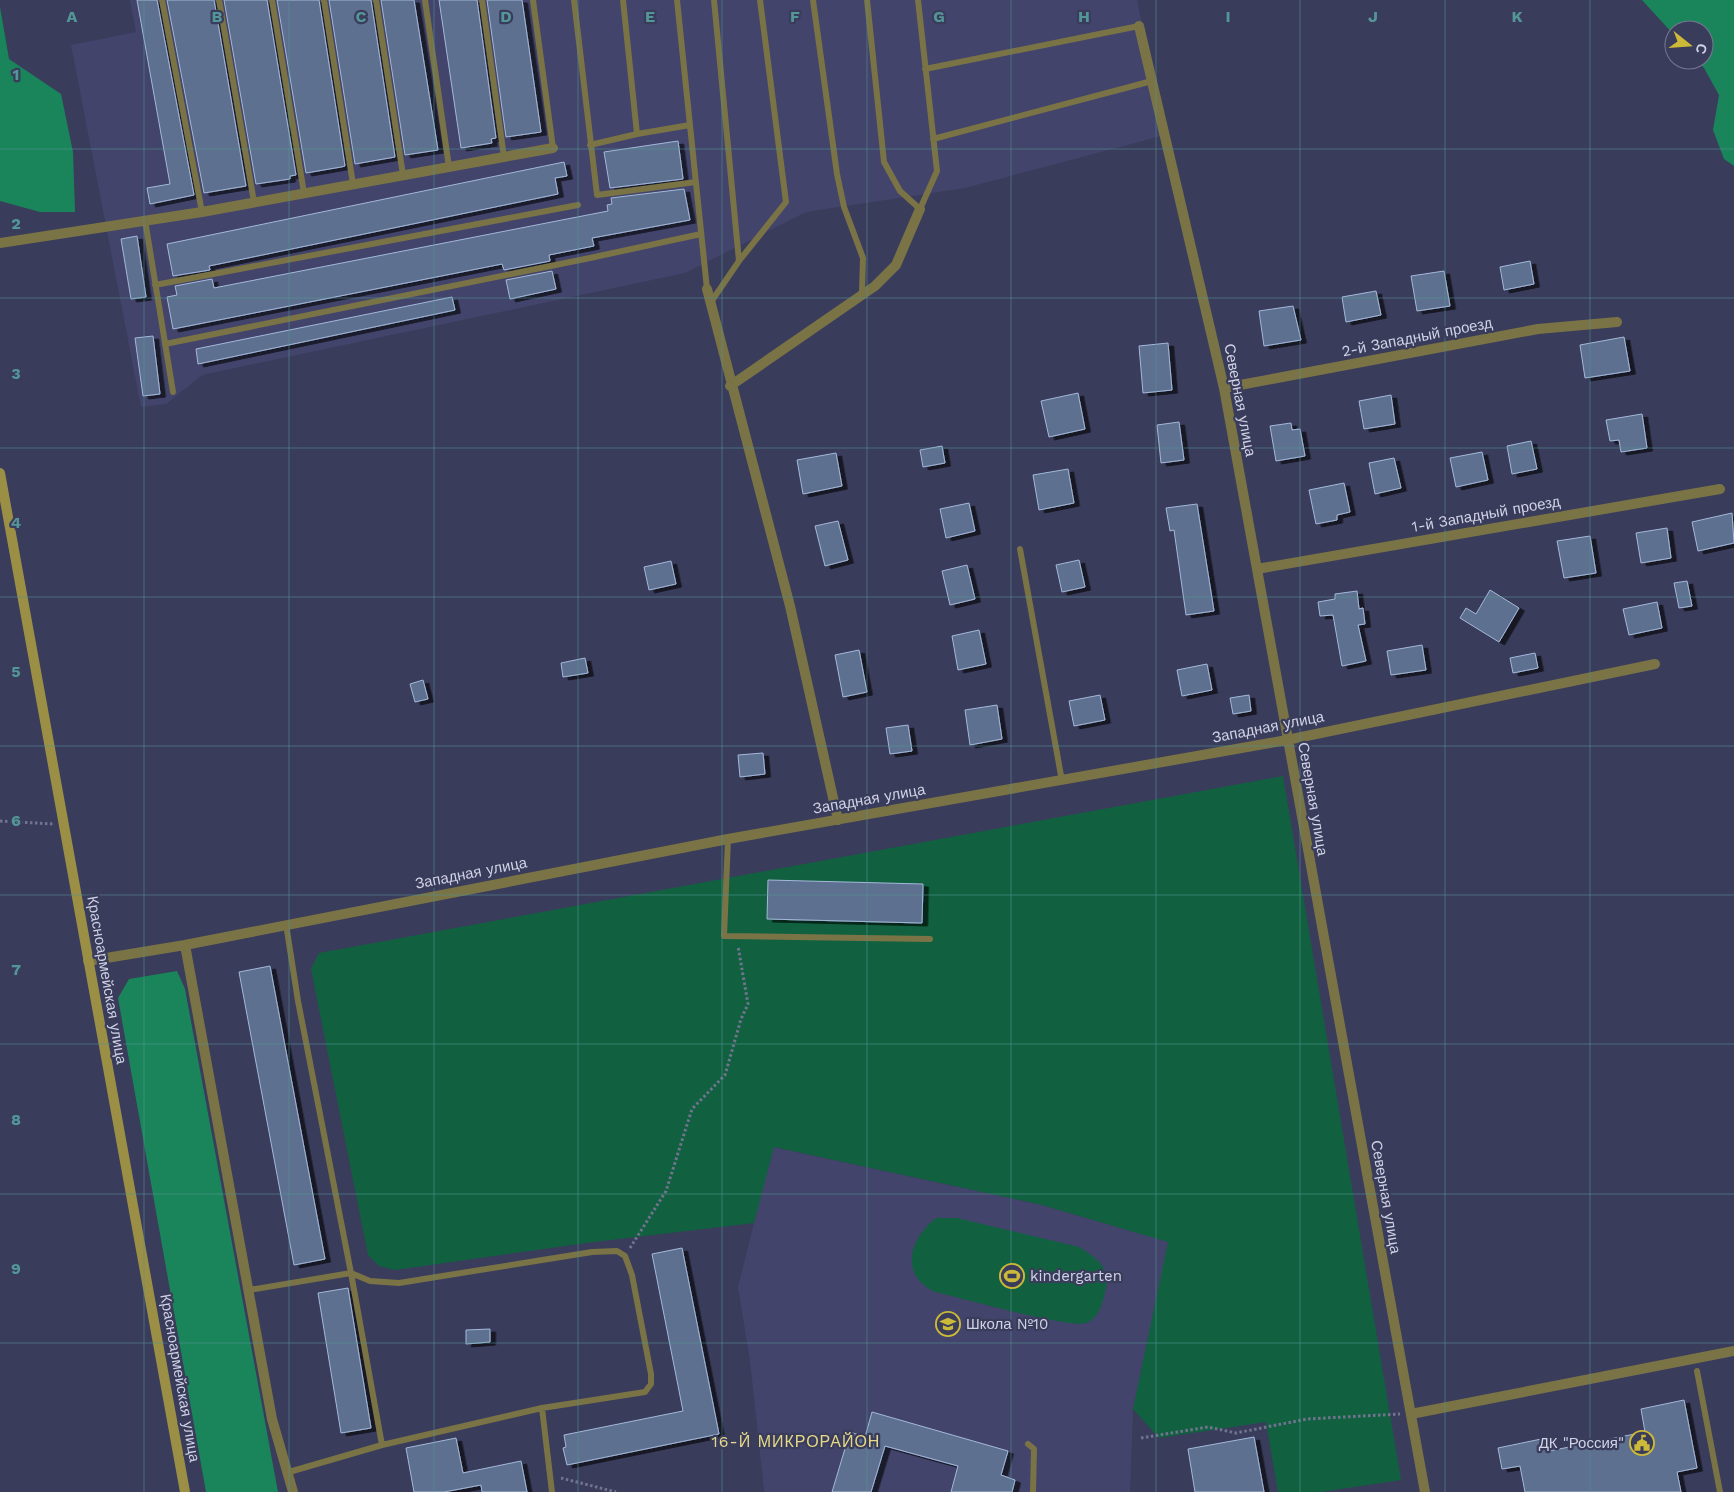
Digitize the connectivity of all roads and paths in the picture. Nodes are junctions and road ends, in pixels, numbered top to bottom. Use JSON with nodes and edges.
{"nodes":[{"id":1,"x":162,"y":0,"type":"edge"},
{"id":2,"x":219,"y":0,"type":"edge"},
{"id":3,"x":272,"y":0,"type":"edge"},
{"id":4,"x":324,"y":0,"type":"edge"},
{"id":5,"x":376,"y":0,"type":"edge"},
{"id":6,"x":425,"y":0,"type":"edge"},
{"id":7,"x":482,"y":0,"type":"edge"},
{"id":8,"x":533,"y":0,"type":"edge"},
{"id":9,"x":574,"y":0,"type":"edge"},
{"id":10,"x":623,"y":0,"type":"edge"},
{"id":11,"x":677,"y":0,"type":"edge"},
{"id":12,"x":714,"y":0,"type":"edge"},
{"id":13,"x":760,"y":0,"type":"edge"},
{"id":14,"x":813,"y":0,"type":"edge"},
{"id":15,"x":867,"y":0,"type":"edge"},
{"id":16,"x":918,"y":0,"type":"edge"},
{"id":17,"x":1139,"y":26,"type":"joint"},
{"id":18,"x":925,"y":69,"type":"junction"},
{"id":19,"x":1152,"y":80,"type":"junction"},
{"id":20,"x":690,"y":125,"type":"junction"},
{"id":21,"x":637,"y":134,"type":"junction"},
{"id":22,"x":933,"y":138,"type":"junction"},
{"id":23,"x":590,"y":145,"type":"junction"},
{"id":24,"x":553,"y":148,"type":"joint"},
{"id":25,"x":504,"y":157,"type":"junction"},
{"id":26,"x":450,"y":167,"type":"junction"},
{"id":27,"x":403,"y":175,"type":"junction"},
{"id":28,"x":696,"y":182,"type":"junction"},
{"id":29,"x":354,"y":184,"type":"junction"},
{"id":30,"x":304,"y":193,"type":"junction"},
{"id":31,"x":254,"y":202,"type":"junction"},
{"id":32,"x":578,"y":205,"type":"dead end"},
{"id":33,"x":920,"y":209,"type":"junction"},
{"id":34,"x":202,"y":212,"type":"junction"},
{"id":35,"x":145,"y":220,"type":"junction"},
{"id":36,"x":701,"y":234,"type":"junction"},
{"id":37,"x":0,"y":243,"type":"edge"},
{"id":38,"x":739,"y":261,"type":"junction"},
{"id":39,"x":155,"y":285,"type":"junction"},
{"id":40,"x":707,"y":289,"type":"joint"},
{"id":41,"x":862,"y":293,"type":"junction"},
{"id":42,"x":711,"y":302,"type":"junction"},
{"id":43,"x":1617,"y":322,"type":"dead end"},
{"id":44,"x":165,"y":344,"type":"junction"},
{"id":45,"x":730,"y":386,"type":"junction"},
{"id":46,"x":1224,"y":388,"type":"junction"},
{"id":47,"x":173,"y":392,"type":"dead end"},
{"id":48,"x":0,"y":474,"type":"edge"},
{"id":49,"x":1720,"y":489,"type":"dead end"},
{"id":50,"x":1020,"y":549,"type":"dead end"},
{"id":51,"x":1257,"y":569,"type":"junction"},
{"id":52,"x":1655,"y":664,"type":"dead end"},
{"id":53,"x":1287,"y":740,"type":"junction"},
{"id":54,"x":1062,"y":781,"type":"junction"},
{"id":55,"x":0,"y":820,"type":"edge"},
{"id":56,"x":838,"y":820,"type":"junction"},
{"id":57,"x":64,"y":824,"type":"junction"},
{"id":58,"x":728,"y":839,"type":"junction"},
{"id":59,"x":286,"y":924,"type":"junction"},
{"id":60,"x":737,"y":936,"type":"junction"},
{"id":61,"x":930,"y":939,"type":"dead end"},
{"id":62,"x":185,"y":945,"type":"junction"},
{"id":63,"x":88,"y":961,"type":"junction"},
{"id":64,"x":625,"y":1256,"type":"junction"},
{"id":65,"x":351,"y":1273,"type":"junction"},
{"id":66,"x":249,"y":1290,"type":"junction"},
{"id":67,"x":1734,"y":1351,"type":"edge"},
{"id":68,"x":1697,"y":1372,"type":"dead end"},
{"id":69,"x":542,"y":1408,"type":"junction"},
{"id":70,"x":1411,"y":1414,"type":"junction"},
{"id":71,"x":1141,"y":1438,"type":"dead end"},
{"id":72,"x":1028,"y":1444,"type":"dead end"},
{"id":73,"x":382,"y":1445,"type":"junction"},
{"id":74,"x":289,"y":1472,"type":"junction"},
{"id":75,"x":550,"y":1475,"type":"junction"},
{"id":76,"x":185,"y":1492,"type":"edge"},
{"id":77,"x":293,"y":1492,"type":"edge"},
{"id":78,"x":552,"y":1492,"type":"edge"},
{"id":79,"x":616,"y":1492,"type":"edge"},
{"id":80,"x":1033,"y":1492,"type":"edge"},
{"id":81,"x":1425,"y":1492,"type":"edge"},
{"id":82,"x":1720,"y":1492,"type":"edge"}],
"edges":[{"from":1,"to":34,"type":"lane"},
{"from":2,"to":31,"type":"lane"},
{"from":3,"to":30,"type":"lane"},
{"from":4,"to":29,"type":"lane"},
{"from":5,"to":27,"type":"lane"},
{"from":6,"to":26,"type":"lane"},
{"from":7,"to":25,"type":"lane"},
{"from":8,"to":24,"type":"lane"},
{"from":9,"to":23,"type":"lane"},
{"from":10,"to":21,"type":"lane"},
{"from":11,"to":20,"type":"lane"},
{"from":12,"to":38,"type":"lane"},
{"from":13,"to":38,"type":"lane"},
{"from":14,"to":41,"type":"lane"},
{"from":15,"to":33,"type":"lane"},
{"from":16,"to":18,"type":"lane"},
{"from":17,"to":18,"type":"lane"},
{"from":17,"to":19,"type":"street","name":"Северная улица"},
{"from":18,"to":22,"type":"lane"},
{"from":19,"to":22,"type":"lane"},
{"from":19,"to":46,"type":"street","name":"Северная улица"},
{"from":20,"to":21,"type":"lane"},
{"from":20,"to":28,"type":"lane"},
{"from":21,"to":23,"type":"lane"},
{"from":22,"to":33,"type":"lane"},
{"from":23,"to":28,"type":"lane"},
{"from":24,"to":25,"type":"street"},
{"from":25,"to":26,"type":"street"},
{"from":26,"to":27,"type":"street"},
{"from":27,"to":29,"type":"street"},
{"from":28,"to":36,"type":"lane"},
{"from":29,"to":30,"type":"street"},
{"from":30,"to":31,"type":"street"},
{"from":31,"to":34,"type":"street"},
{"from":32,"to":39,"type":"lane"},
{"from":33,"to":41,"type":"street"},
{"from":34,"to":35,"type":"street"},
{"from":35,"to":37,"type":"street"},
{"from":35,"to":39,"type":"lane"},
{"from":36,"to":40,"type":"lane"},
{"from":36,"to":44,"type":"lane"},
{"from":38,"to":42,"type":"lane"},
{"from":39,"to":44,"type":"lane"},
{"from":40,"to":42,"type":"street"},
{"from":41,"to":45,"type":"street"},
{"from":42,"to":45,"type":"street"},
{"from":43,"to":46,"type":"street","name":"2-й Западный проезд"},
{"from":44,"to":47,"type":"lane"},
{"from":45,"to":56,"type":"street"},
{"from":46,"to":51,"type":"street","name":"Северная улица"},
{"from":48,"to":57,"type":"main road","name":"Красноармейская улица"},
{"from":49,"to":51,"type":"street","name":"1-й Западный проезд"},
{"from":50,"to":54,"type":"lane"},
{"from":51,"to":53,"type":"street","name":"Северная улица"},
{"from":52,"to":53,"type":"street","name":"Западная улица"},
{"from":53,"to":54,"type":"street","name":"Западная улица"},
{"from":53,"to":70,"type":"street","name":"Северная улица"},
{"from":54,"to":56,"type":"street","name":"Западная улица"},
{"from":55,"to":57,"type":"path"},
{"from":56,"to":58,"type":"street","name":"Западная улица"},
{"from":57,"to":63,"type":"main road","name":"Красноармейская улица"},
{"from":58,"to":59,"type":"street","name":"Западная улица"},
{"from":58,"to":60,"type":"lane"},
{"from":59,"to":62,"type":"street","name":"Западная улица"},
{"from":59,"to":65,"type":"lane"},
{"from":60,"to":61,"type":"lane"},
{"from":60,"to":64,"type":"path"},
{"from":62,"to":63,"type":"street","name":"Западная улица"},
{"from":62,"to":66,"type":"street"},
{"from":63,"to":76,"type":"main road","name":"Красноармейская улица"},
{"from":64,"to":65,"type":"lane"},
{"from":64,"to":69,"type":"lane"},
{"from":65,"to":66,"type":"lane"},
{"from":65,"to":73,"type":"lane"},
{"from":66,"to":74,"type":"street"},
{"from":67,"to":70,"type":"street"},
{"from":68,"to":82,"type":"lane"},
{"from":69,"to":73,"type":"lane"},
{"from":69,"to":75,"type":"lane"},
{"from":70,"to":71,"type":"path"},
{"from":70,"to":81,"type":"street","name":"Северная улица"},
{"from":72,"to":80,"type":"lane"},
{"from":73,"to":74,"type":"lane"},
{"from":74,"to":77,"type":"street"},
{"from":75,"to":78,"type":"lane"},
{"from":75,"to":79,"type":"path"}]}
